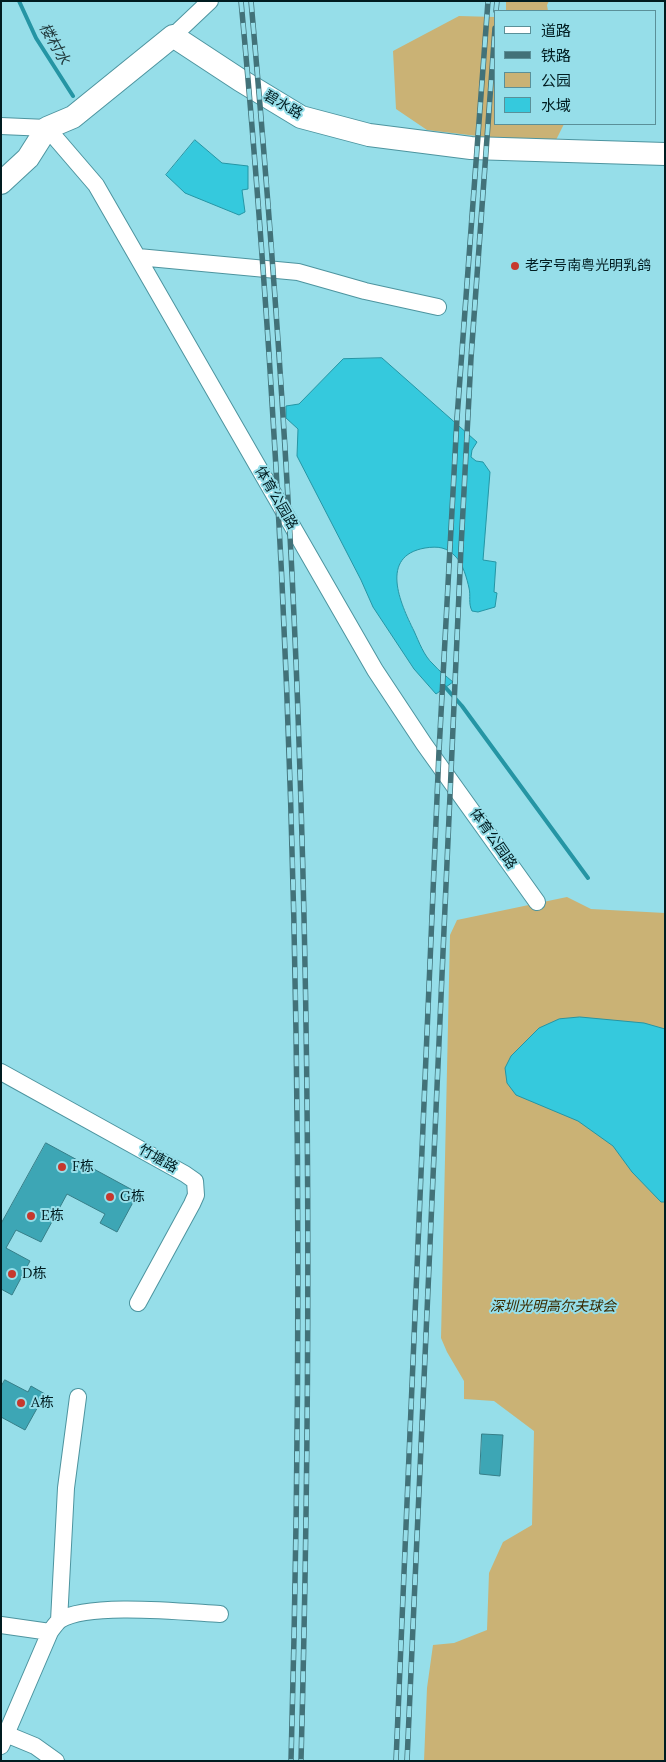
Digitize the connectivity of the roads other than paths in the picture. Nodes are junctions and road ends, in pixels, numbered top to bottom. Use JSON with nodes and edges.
{"nodes":[{"id":1,"x":210,"y":1,"type":"edge"},
{"id":2,"x":173,"y":36,"type":"junction"},
{"id":3,"x":1,"y":126,"type":"edge"},
{"id":4,"x":47,"y":128,"type":"junction"},
{"id":5,"x":665,"y":155,"type":"edge"},
{"id":6,"x":1,"y":183,"type":"edge"},
{"id":7,"x":138,"y":257,"type":"junction"},
{"id":8,"x":438,"y":307,"type":"dead end"},
{"id":9,"x":537,"y":902,"type":"dead end"},
{"id":10,"x":1,"y":1072,"type":"edge"},
{"id":11,"x":138,"y":1303,"type":"dead end"},
{"id":12,"x":78,"y":1397,"type":"dead end"},
{"id":13,"x":220,"y":1614,"type":"dead end"},
{"id":14,"x":1,"y":1625,"type":"edge"},
{"id":15,"x":54,"y":1626,"type":"junction"},
{"id":16,"x":3,"y":1737,"type":"edge"},
{"id":17,"x":56,"y":1761,"type":"edge"}],
"edges":[{"from":1,"to":2,"type":"street"},
{"from":2,"to":4,"type":"street"},
{"from":2,"to":5,"type":"street","name":"碧水路"},
{"from":3,"to":4,"type":"street"},
{"from":4,"to":6,"type":"street"},
{"from":4,"to":7,"type":"street","name":"体育公园路"},
{"from":7,"to":8,"type":"street"},
{"from":7,"to":9,"type":"street","name":"体育公园路"},
{"from":10,"to":11,"type":"street","name":"竹塘路"},
{"from":12,"to":15,"type":"street"},
{"from":13,"to":15,"type":"street"},
{"from":14,"to":15,"type":"street"},
{"from":15,"to":16,"type":"street"},
{"from":16,"to":17,"type":"street"}]}
